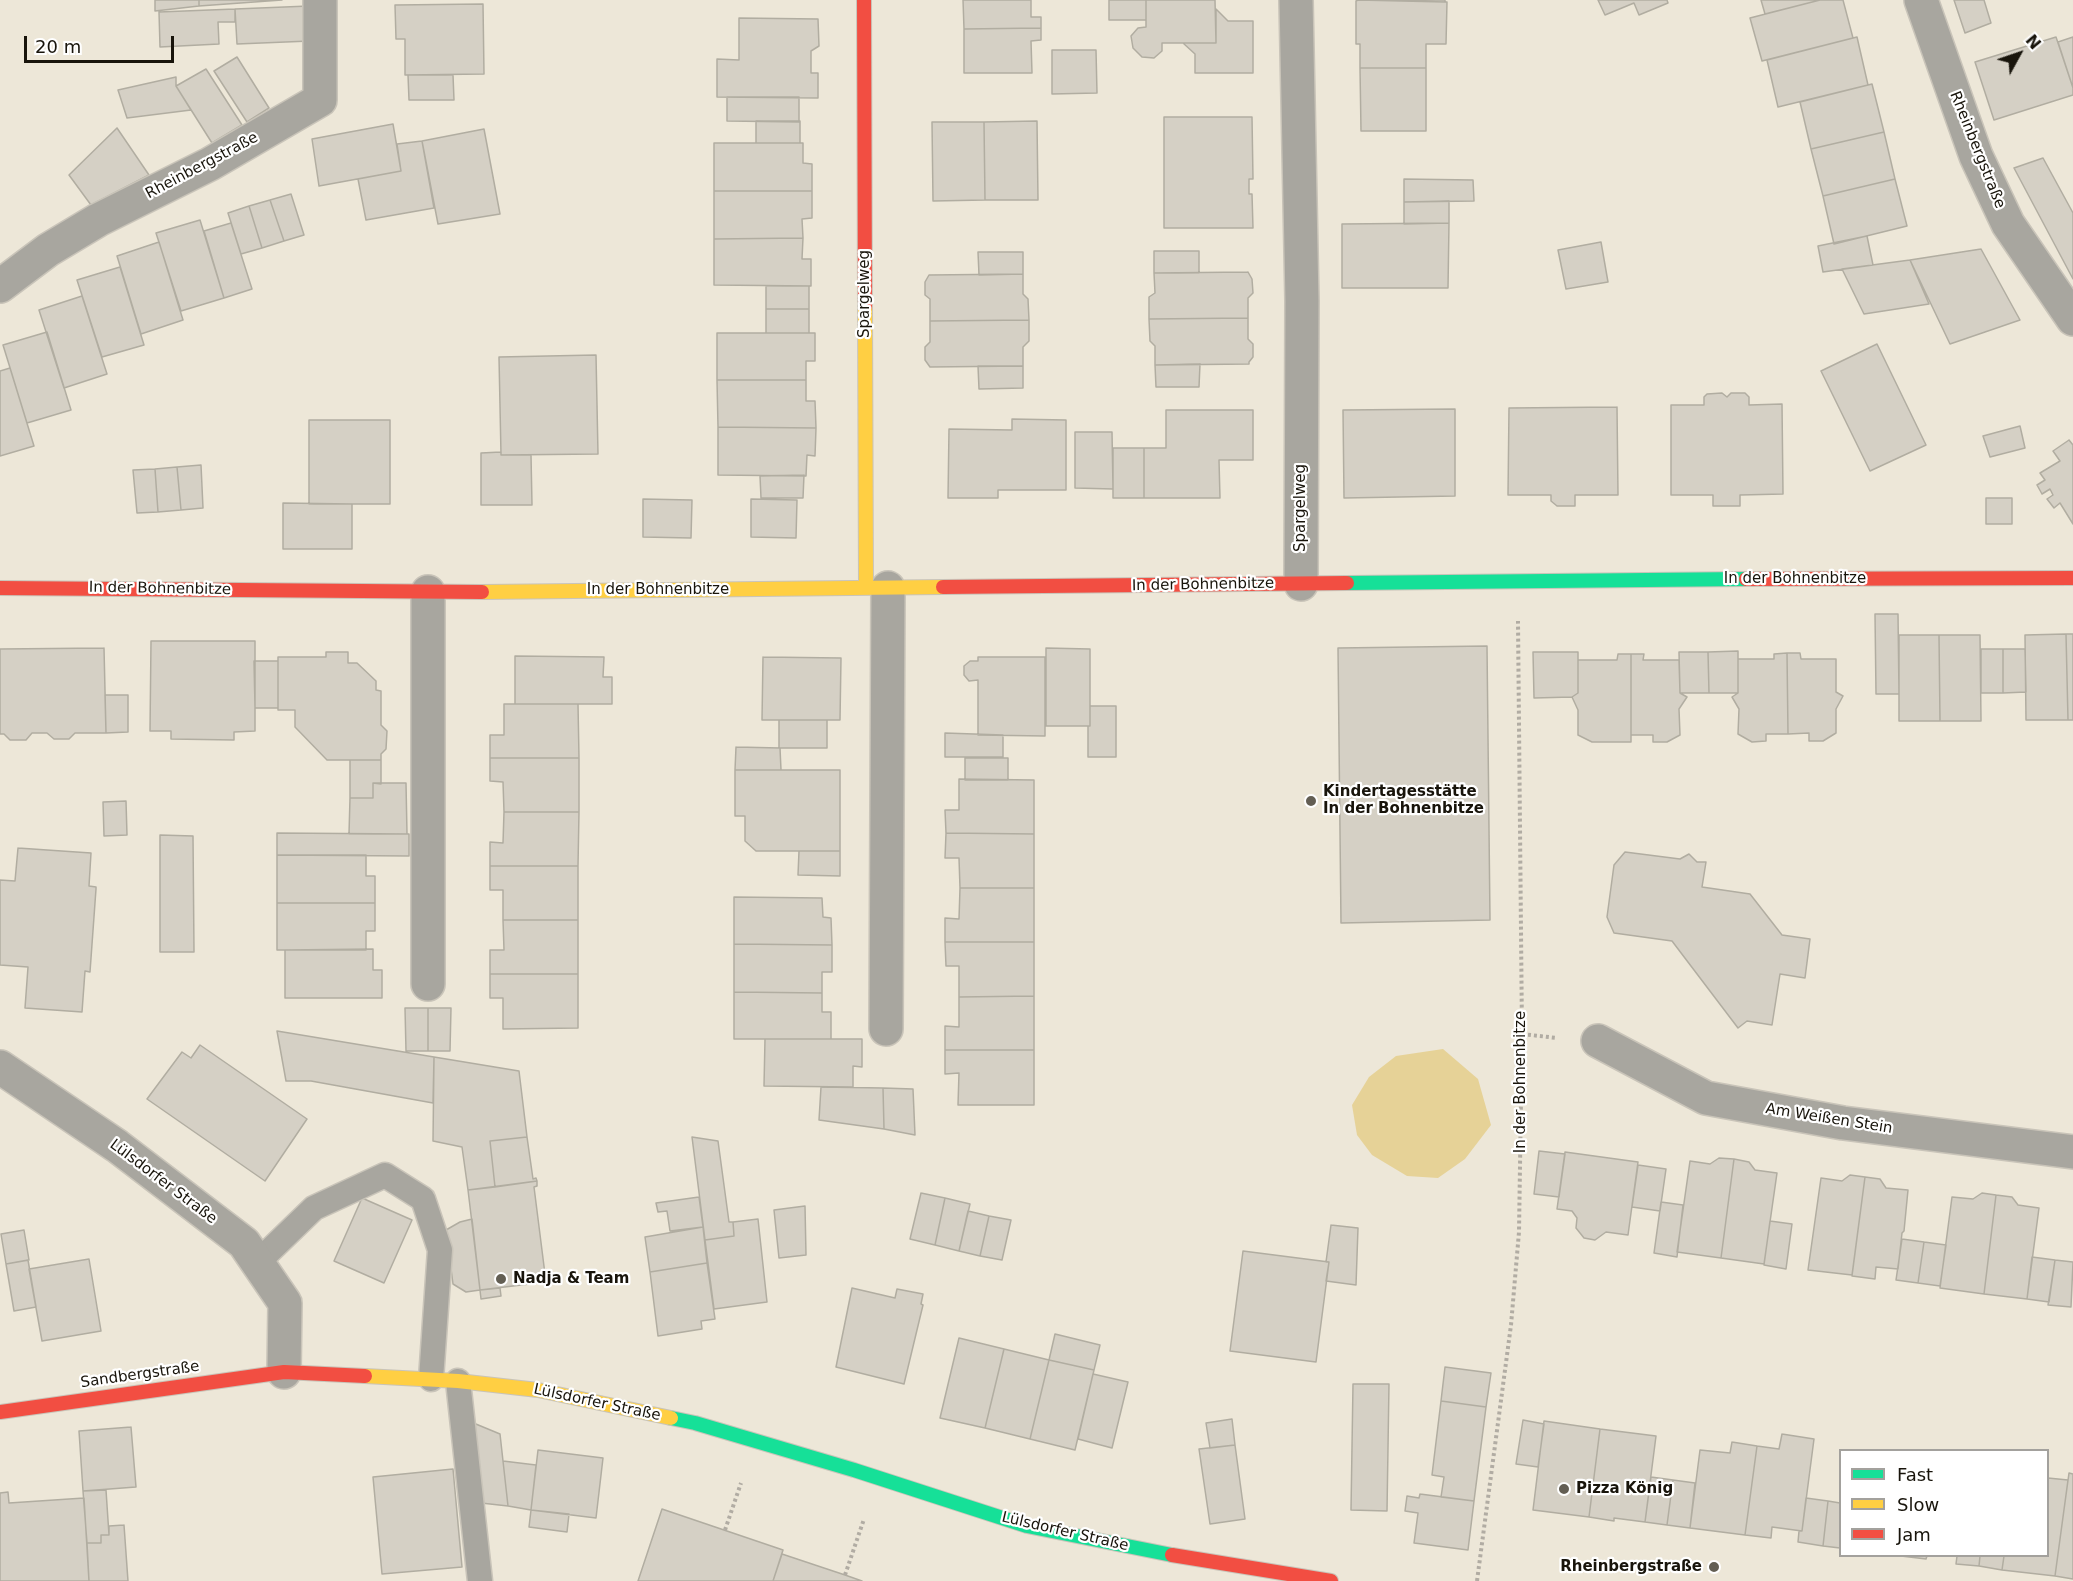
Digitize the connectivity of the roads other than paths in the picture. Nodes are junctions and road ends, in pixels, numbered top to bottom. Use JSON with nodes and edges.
{"nodes":[{"id":1,"x":320,"y":0,"type":"edge"},
{"id":2,"x":864,"y":0,"type":"edge"},
{"id":3,"x":1296,"y":0,"type":"edge"},
{"id":4,"x":1921,"y":0,"type":"edge"},
{"id":5,"x":0,"y":286,"type":"edge"},
{"id":6,"x":2073,"y":319,"type":"edge"},
{"id":7,"x":2073,"y":578,"type":"edge"},
{"id":8,"x":1300,"y":584,"type":"junction"},
{"id":9,"x":0,"y":588,"type":"edge"},
{"id":10,"x":877,"y":588,"type":"junction"},
{"id":11,"x":428,"y":592,"type":"junction"},
{"id":12,"x":428,"y":984,"type":"dead end"},
{"id":13,"x":886,"y":1029,"type":"dead end"},
{"id":14,"x":1598,"y":1041,"type":"dead end"},
{"id":15,"x":0,"y":1067,"type":"edge"},
{"id":16,"x":2073,"y":1152,"type":"edge"},
{"id":17,"x":258,"y":1262,"type":"junction"},
{"id":18,"x":284,"y":1372,"type":"junction"},
{"id":19,"x":431,"y":1379,"type":"junction"},
{"id":20,"x":458,"y":1381,"type":"junction"},
{"id":21,"x":0,"y":1412,"type":"edge"},
{"id":22,"x":480,"y":1581,"type":"edge"},
{"id":23,"x":1331,"y":1581,"type":"edge"}],
"edges":[{"from":1,"to":5,"type":"street","name":"Rheinbergstraße"},
{"from":2,"to":10,"type":"street","name":"Spargelweg"},
{"from":3,"to":8,"type":"street","name":"Spargelweg"},
{"from":4,"to":6,"type":"street","name":"Rheinbergstraße"},
{"from":7,"to":8,"type":"street","name":"In der Bohnenbitze"},
{"from":8,"to":10,"type":"street","name":"In der Bohnenbitze"},
{"from":9,"to":11,"type":"street","name":"In der Bohnenbitze"},
{"from":10,"to":11,"type":"street","name":"In der Bohnenbitze"},
{"from":10,"to":13,"type":"street"},
{"from":11,"to":12,"type":"street"},
{"from":14,"to":16,"type":"street","name":"Am Weißen Stein"},
{"from":15,"to":17,"type":"street","name":"Lülsdorfer Straße"},
{"from":17,"to":18,"type":"street","name":"Lülsdorfer Straße"},
{"from":17,"to":19,"type":"lane"},
{"from":18,"to":19,"type":"street","name":"Lülsdorfer Straße"},
{"from":18,"to":21,"type":"street","name":"Sandbergstraße"},
{"from":19,"to":20,"type":"street","name":"Lülsdorfer Straße"},
{"from":20,"to":22,"type":"lane"},
{"from":20,"to":23,"type":"street","name":"Lülsdorfer Straße"}]}
